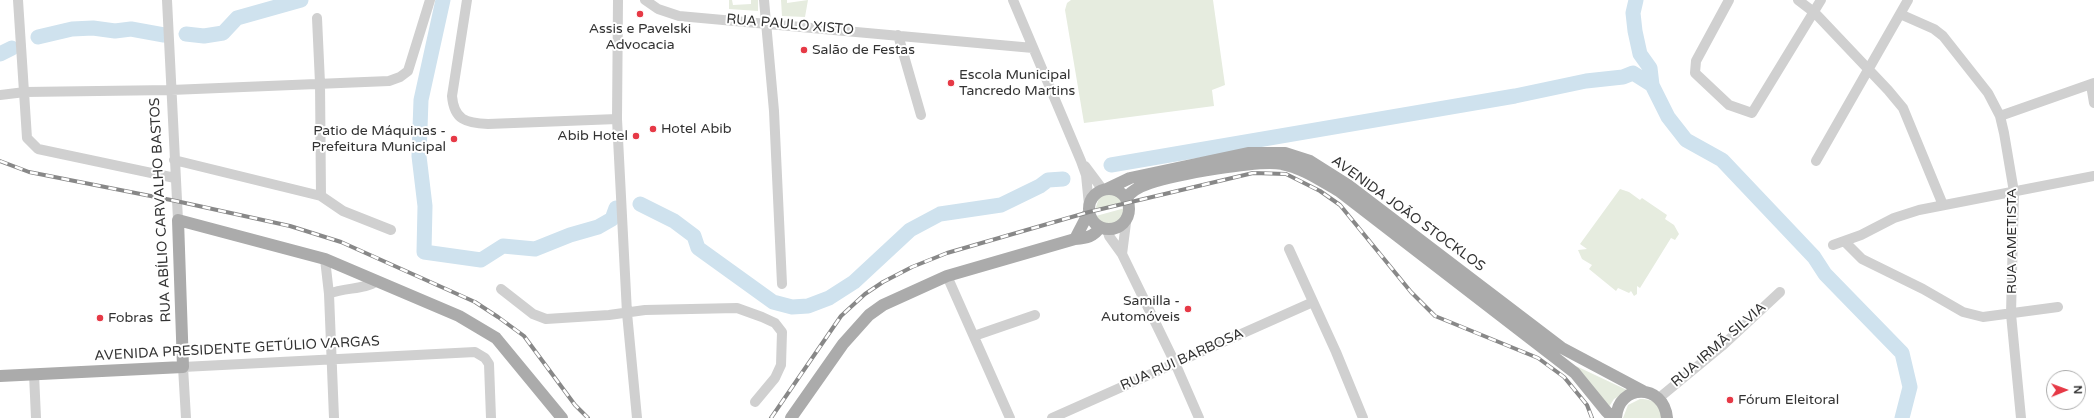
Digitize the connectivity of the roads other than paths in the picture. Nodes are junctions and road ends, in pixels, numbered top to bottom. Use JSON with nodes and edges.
{"nodes":[{"id":1,"x":18,"y":0,"type":"edge"},
{"id":2,"x":167,"y":0,"type":"edge"},
{"id":3,"x":430,"y":0,"type":"edge"},
{"id":4,"x":467,"y":0,"type":"edge"},
{"id":5,"x":618,"y":0,"type":"edge"},
{"id":6,"x":645,"y":0,"type":"edge"},
{"id":7,"x":764,"y":0,"type":"edge"},
{"id":8,"x":1013,"y":0,"type":"edge"},
{"id":9,"x":1729,"y":0,"type":"edge"},
{"id":10,"x":1798,"y":0,"type":"edge"},
{"id":11,"x":1821,"y":0,"type":"edge"},
{"id":12,"x":1908,"y":0,"type":"edge"},
{"id":13,"x":1815,"y":13,"type":"junction"},
{"id":14,"x":1900,"y":14,"type":"junction"},
{"id":15,"x":317,"y":18,"type":"dead end"},
{"id":16,"x":766,"y":23,"type":"junction"},
{"id":17,"x":898,"y":35,"type":"junction"},
{"id":18,"x":1033,"y":48,"type":"junction"},
{"id":19,"x":1869,"y":70,"type":"junction"},
{"id":20,"x":320,"y":83,"type":"junction"},
{"id":21,"x":2092,"y":84,"type":"edge"},
{"id":22,"x":171,"y":90,"type":"junction"},
{"id":23,"x":25,"y":92,"type":"junction"},
{"id":24,"x":0,"y":95,"type":"edge"},
{"id":25,"x":2094,"y":103,"type":"edge"},
{"id":26,"x":921,"y":115,"type":"dead end"},
{"id":27,"x":2000,"y":116,"type":"junction"},
{"id":28,"x":617,"y":119,"type":"junction"},
{"id":29,"x":174,"y":160,"type":"junction"},
{"id":30,"x":1081,"y":161,"type":"junction"},
{"id":31,"x":1816,"y":162,"type":"dead end"},
{"id":32,"x":2094,"y":176,"type":"edge"},
{"id":33,"x":175,"y":178,"type":"junction"},
{"id":34,"x":1105,"y":189,"type":"junction"},
{"id":35,"x":2014,"y":192,"type":"junction"},
{"id":36,"x":321,"y":196,"type":"junction"},
{"id":37,"x":1126,"y":199,"type":"junction"},
{"id":38,"x":1943,"y":205,"type":"junction"},
{"id":39,"x":1089,"y":209,"type":"junction"},
{"id":40,"x":1127,"y":215,"type":"junction"},
{"id":41,"x":178,"y":220,"type":"junction"},
{"id":42,"x":1103,"y":228,"type":"junction"},
{"id":43,"x":391,"y":230,"type":"dead end"},
{"id":44,"x":1075,"y":239,"type":"junction"},
{"id":45,"x":1844,"y":242,"type":"junction"},
{"id":46,"x":1833,"y":246,"type":"dead end"},
{"id":47,"x":1289,"y":249,"type":"dead end"},
{"id":48,"x":1122,"y":254,"type":"junction"},
{"id":49,"x":325,"y":259,"type":"junction"},
{"id":50,"x":947,"y":276,"type":"junction"},
{"id":51,"x":377,"y":281,"type":"junction"},
{"id":52,"x":782,"y":284,"type":"dead end"},
{"id":53,"x":501,"y":289,"type":"dead end"},
{"id":54,"x":1780,"y":292,"type":"dead end"},
{"id":55,"x":329,"y":294,"type":"junction"},
{"id":56,"x":1313,"y":302,"type":"junction"},
{"id":57,"x":2058,"y":307,"type":"dead end"},
{"id":58,"x":627,"y":313,"type":"junction"},
{"id":59,"x":2011,"y":314,"type":"junction"},
{"id":60,"x":1035,"y":315,"type":"dead end"},
{"id":61,"x":974,"y":336,"type":"junction"},
{"id":62,"x":331,"y":360,"type":"junction"},
{"id":63,"x":1175,"y":363,"type":"junction"},
{"id":64,"x":183,"y":367,"type":"junction"},
{"id":65,"x":34,"y":374,"type":"junction"},
{"id":66,"x":0,"y":376,"type":"edge"},
{"id":67,"x":1642,"y":391,"type":"junction"},
{"id":68,"x":1659,"y":398,"type":"junction"},
{"id":69,"x":755,"y":402,"type":"dead end"},
{"id":70,"x":1668,"y":415,"type":"edge"},
{"id":71,"x":36,"y":418,"type":"edge"},
{"id":72,"x":186,"y":418,"type":"edge"},
{"id":73,"x":334,"y":418,"type":"edge"},
{"id":74,"x":491,"y":418,"type":"edge"},
{"id":75,"x":562,"y":418,"type":"edge"},
{"id":76,"x":637,"y":418,"type":"edge"},
{"id":77,"x":791,"y":418,"type":"edge"},
{"id":78,"x":1010,"y":418,"type":"edge"},
{"id":79,"x":1052,"y":418,"type":"edge"},
{"id":80,"x":1199,"y":418,"type":"edge"},
{"id":81,"x":1363,"y":418,"type":"edge"},
{"id":82,"x":1615,"y":418,"type":"edge"},
{"id":83,"x":2021,"y":418,"type":"edge"}],
"edges":[{"from":1,"to":23,"type":"street"},
{"from":2,"to":22,"type":"street","name":"RUA ABÍLIO CARVALHO BASTOS"},
{"from":3,"to":20,"type":"street"},
{"from":4,"to":28,"type":"street"},
{"from":5,"to":28,"type":"street"},
{"from":6,"to":16,"type":"street","name":"RUA PAULO XISTO"},
{"from":7,"to":16,"type":"street"},
{"from":8,"to":18,"type":"street"},
{"from":9,"to":13,"type":"street"},
{"from":10,"to":13,"type":"street"},
{"from":11,"to":13,"type":"street"},
{"from":12,"to":14,"type":"street"},
{"from":13,"to":19,"type":"street"},
{"from":14,"to":19,"type":"street"},
{"from":14,"to":27,"type":"street","name":"RUA AMETISTA"},
{"from":15,"to":20,"type":"street"},
{"from":16,"to":17,"type":"street","name":"RUA PAULO XISTO"},
{"from":16,"to":52,"type":"street"},
{"from":17,"to":18,"type":"street","name":"RUA PAULO XISTO"},
{"from":17,"to":26,"type":"street"},
{"from":18,"to":30,"type":"street"},
{"from":19,"to":31,"type":"street"},
{"from":19,"to":38,"type":"street"},
{"from":20,"to":22,"type":"street"},
{"from":20,"to":36,"type":"street"},
{"from":21,"to":25,"type":"street"},
{"from":21,"to":27,"type":"street"},
{"from":22,"to":23,"type":"street"},
{"from":22,"to":29,"type":"street","name":"RUA ABÍLIO CARVALHO BASTOS"},
{"from":23,"to":24,"type":"street"},
{"from":23,"to":33,"type":"street"},
{"from":27,"to":35,"type":"street","name":"RUA AMETISTA"},
{"from":28,"to":58,"type":"street"},
{"from":29,"to":33,"type":"street","name":"RUA ABÍLIO CARVALHO BASTOS"},
{"from":29,"to":36,"type":"street"},
{"from":30,"to":34,"type":"street"},
{"from":30,"to":39,"type":"street"},
{"from":32,"to":35,"type":"street"},
{"from":33,"to":41,"type":"street","name":"RUA ABÍLIO CARVALHO BASTOS"},
{"from":34,"to":37,"type":"main road"},
{"from":34,"to":39,"type":"main road"},
{"from":34,"to":67,"type":"main road","name":"AVENIDA JOÃO STOCKLOS"},
{"from":35,"to":38,"type":"street"},
{"from":35,"to":59,"type":"street","name":"RUA AMETISTA"},
{"from":36,"to":43,"type":"street"},
{"from":37,"to":40,"type":"main road"},
{"from":37,"to":82,"type":"main road","name":"AVENIDA JOÃO STOCKLOS"},
{"from":38,"to":45,"type":"street"},
{"from":39,"to":42,"type":"main road"},
{"from":39,"to":44,"type":"main road"},
{"from":40,"to":42,"type":"main road"},
{"from":40,"to":48,"type":"street"},
{"from":41,"to":49,"type":"main road"},
{"from":41,"to":64,"type":"main road","name":"RUA ABÍLIO CARVALHO BASTOS"},
{"from":42,"to":44,"type":"main road"},
{"from":42,"to":48,"type":"street"},
{"from":44,"to":50,"type":"main road"},
{"from":45,"to":46,"type":"street"},
{"from":45,"to":59,"type":"street"},
{"from":47,"to":56,"type":"street"},
{"from":48,"to":63,"type":"street"},
{"from":49,"to":51,"type":"main road"},
{"from":49,"to":55,"type":"street"},
{"from":50,"to":61,"type":"street"},
{"from":50,"to":77,"type":"main road"},
{"from":51,"to":55,"type":"street"},
{"from":51,"to":75,"type":"main road"},
{"from":53,"to":58,"type":"street"},
{"from":54,"to":68,"type":"street","name":"RUA IRMÃ SILVIA"},
{"from":55,"to":62,"type":"street"},
{"from":56,"to":63,"type":"street","name":"RUA RUI BARBOSA"},
{"from":56,"to":81,"type":"street"},
{"from":57,"to":59,"type":"street"},
{"from":58,"to":69,"type":"street"},
{"from":58,"to":76,"type":"street"},
{"from":59,"to":83,"type":"street","name":"RUA AMETISTA"},
{"from":60,"to":61,"type":"street"},
{"from":61,"to":78,"type":"street"},
{"from":62,"to":64,"type":"street","name":"AVENIDA PRESIDENTE GETÚLIO VARGAS"},
{"from":62,"to":73,"type":"street"},
{"from":62,"to":74,"type":"street","name":"AVENIDA PRESIDENTE GETÚLIO VARGAS"},
{"from":63,"to":79,"type":"street","name":"RUA RUI BARBOSA"},
{"from":63,"to":80,"type":"street"},
{"from":64,"to":65,"type":"main road","name":"AVENIDA PRESIDENTE GETÚLIO VARGAS"},
{"from":64,"to":72,"type":"street","name":"RUA ABÍLIO CARVALHO BASTOS"},
{"from":65,"to":66,"type":"main road","name":"AVENIDA PRESIDENTE GETÚLIO VARGAS"},
{"from":65,"to":71,"type":"street"},
{"from":67,"to":68,"type":"main road","name":"AVENIDA JOÃO STOCKLOS"},
{"from":67,"to":82,"type":"main road","name":"AVENIDA JOÃO STOCKLOS"},
{"from":68,"to":70,"type":"main road"}]}
